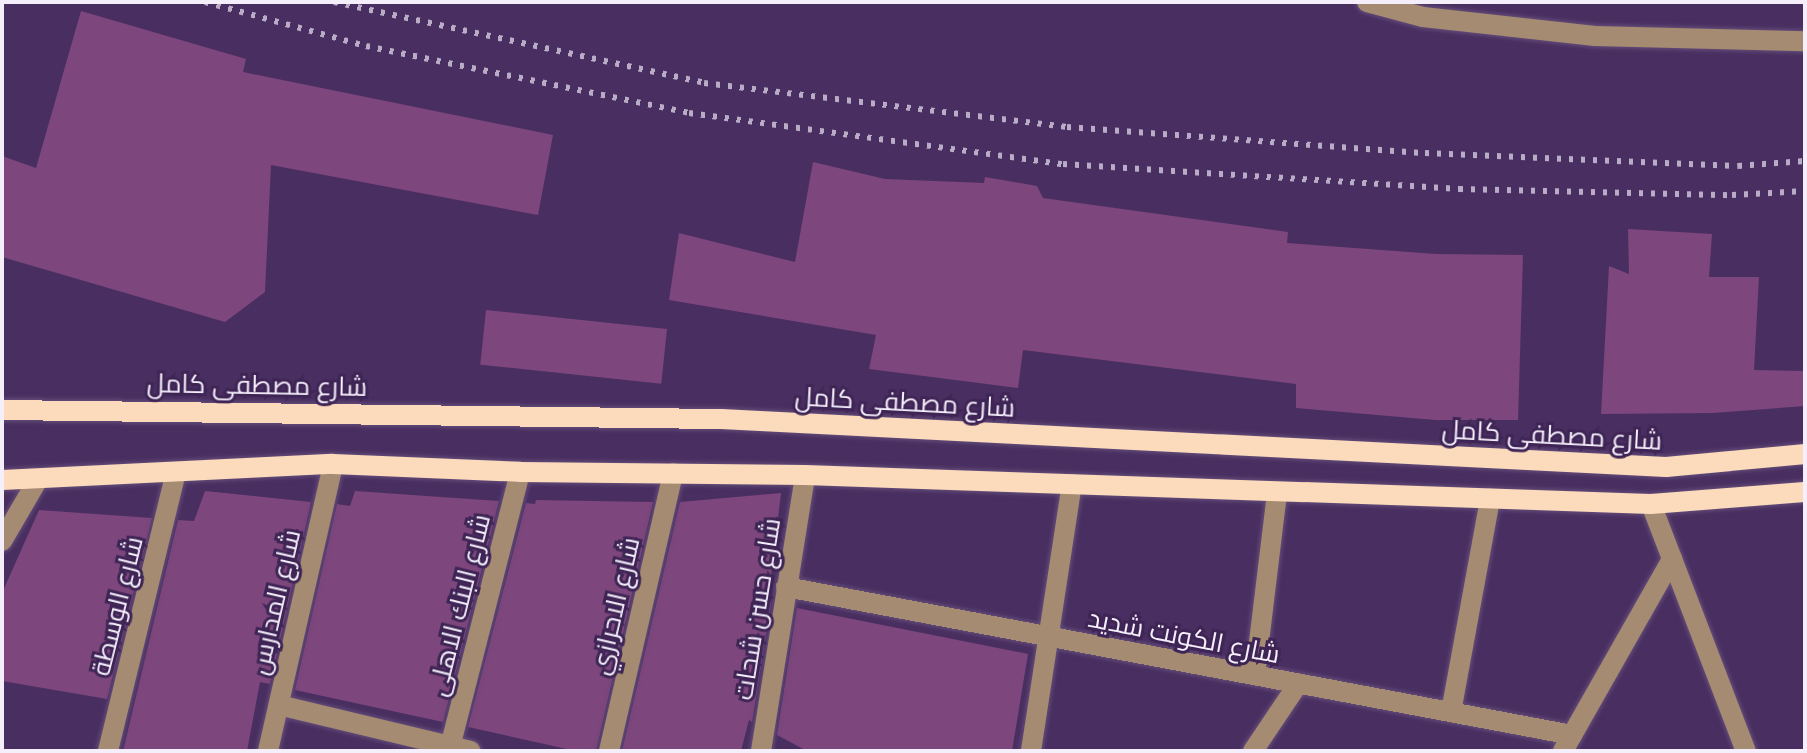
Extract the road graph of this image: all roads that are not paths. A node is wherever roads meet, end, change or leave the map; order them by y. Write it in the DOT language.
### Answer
graph roads {
  1 [pos="1367,2"];
  2 [pos="1805,41"];
  3 [pos="2,410"];
  4 [pos="1805,454"];
  5 [pos="333,464"];
  6 [pos="520,472"];
  7 [pos="176,473"];
  8 [pos="673,473"];
  9 [pos="805,475"];
  10 [pos="2,480"];
  11 [pos="37,481"];
  12 [pos="1072,484"];
  13 [pos="1277,492"];
  14 [pos="1805,492"];
  15 [pos="1490,499"];
  16 [pos="1651,504"];
  17 [pos="2,541"];
  18 [pos="1672,559"];
  19 [pos="786,587"];
  20 [pos="1049,636"];
  21 [pos="1255,675"];
  22 [pos="1298,684"];
  23 [pos="279,705"];
  24 [pos="1451,712"];
  25 [pos="1567,743"];
  26 [pos="449,749"];
  27 [pos="108,751"];
  28 [pos="268,751"];
  29 [pos="471,751"];
  30 [pos="609,751"];
  31 [pos="761,751"];
  32 [pos="1031,751"];
  33 [pos="1253,751"];
  34 [pos="1746,751"];
  1 -- 2 [label="street"];
  3 -- 4 [label="main road, شارع مصطفى كامل"];
  5 -- 6 [label="main road"];
  5 -- 7 [label="main road"];
  5 -- 23 [label="street, شارع المدارس"];
  6 -- 8 [label="main road"];
  6 -- 26 [label="street, شارع البنك الاهلى"];
  7 -- 11 [label="main road"];
  7 -- 27 [label="street, شارع الوسطة"];
  8 -- 9 [label="main road"];
  8 -- 30 [label="street, شارع الاحرازي"];
  9 -- 12 [label="main road"];
  9 -- 19 [label="street, شارع حسن شحات"];
  10 -- 11 [label="main road"];
  11 -- 17 [label="street"];
  12 -- 13 [label="main road"];
  12 -- 20 [label="street"];
  13 -- 15 [label="main road"];
  13 -- 21 [label="street"];
  14 -- 16 [label="main road"];
  15 -- 16 [label="main road"];
  15 -- 24 [label="street"];
  16 -- 18 [label="street"];
  18 -- 25 [label="street"];
  18 -- 34 [label="street"];
  19 -- 20 [label="street, شارع الكونت شديد"];
  19 -- 31 [label="street, شارع حسن شحات"];
  20 -- 21 [label="street, شارع الكونت شديد"];
  20 -- 32 [label="street"];
  21 -- 22 [label="street, شارع الكونت شديد"];
  22 -- 24 [label="street, شارع الكونت شديد"];
  22 -- 33 [label="street"];
  23 -- 26 [label="street"];
  23 -- 28 [label="street, شارع المدارس"];
  24 -- 25 [label="street, شارع الكونت شديد"];
  26 -- 29 [label="street"];
}
